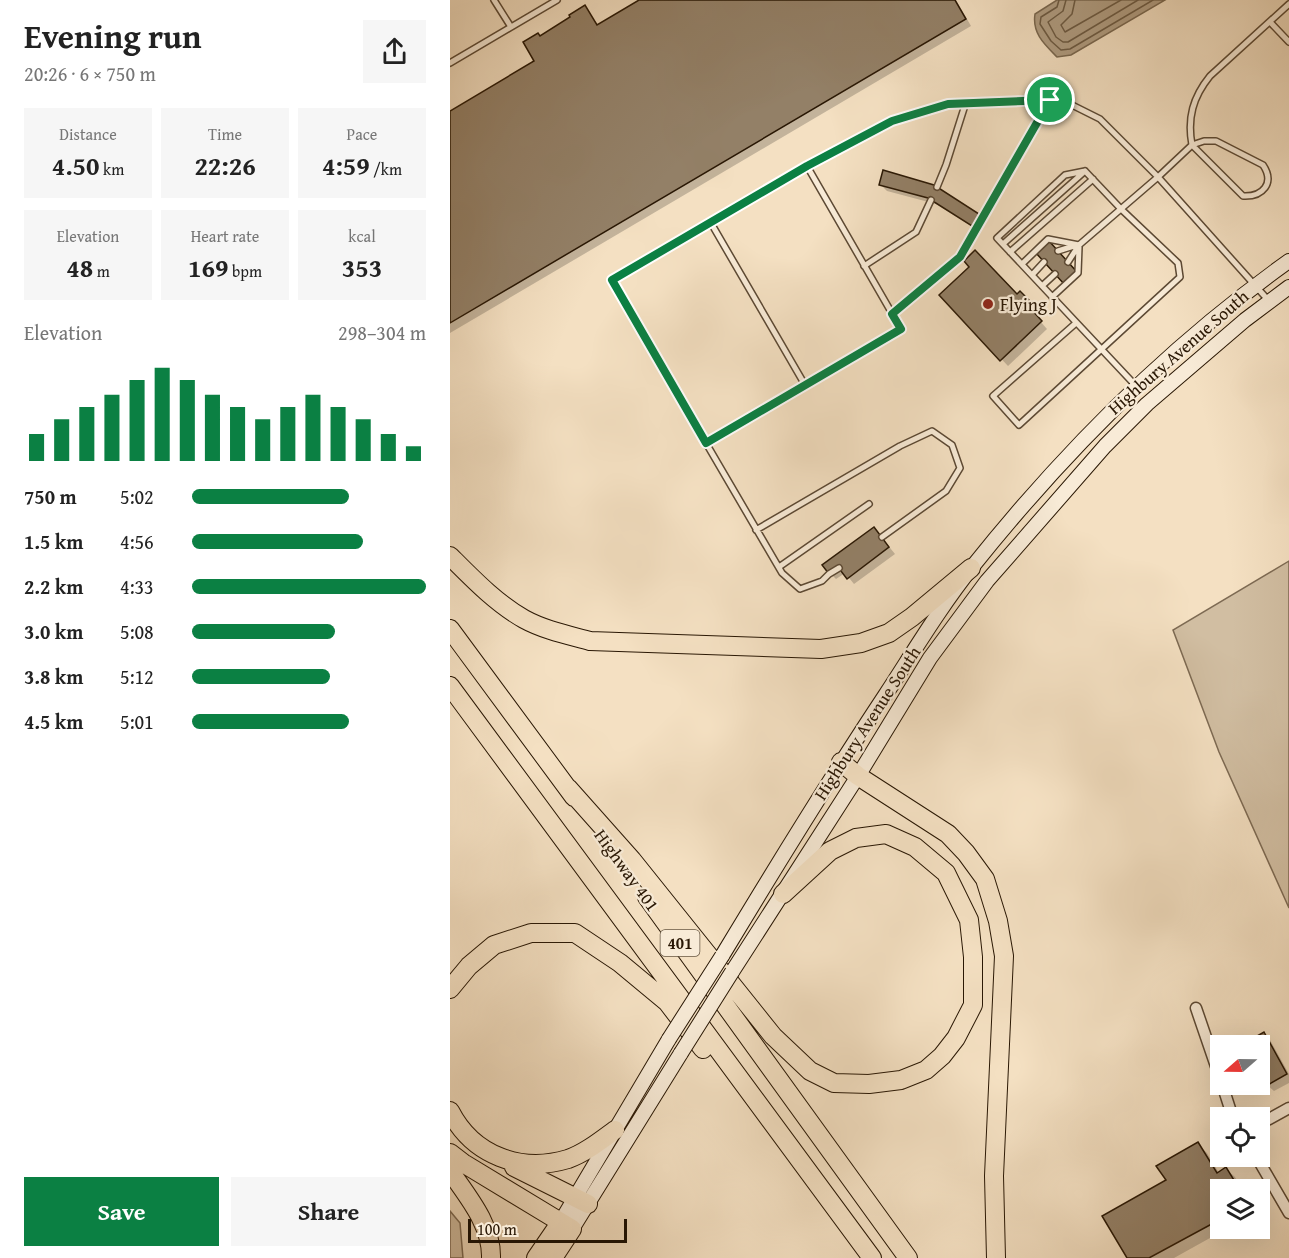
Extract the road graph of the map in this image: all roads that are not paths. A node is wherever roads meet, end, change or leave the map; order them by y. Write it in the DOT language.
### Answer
graph roads {
  1 [pos="494,0"];
  2 [pos="558,0"];
  3 [pos="1289,4"];
  4 [pos="1270,22"];
  5 [pos="511,27"];
  6 [pos="1289,42"];
  7 [pos="450,63"];
  8 [pos="1050,100"];
  9 [pos="966,102"];
  10 [pos="1192,145"];
  11 [pos="807,166"];
  12 [pos="1085,171"];
  13 [pos="1158,177"];
  14 [pos="1093,179"];
  15 [pos="936,187"];
  16 [pos="931,200"];
  17 [pos="1121,209"];
  18 [pos="711,222"];
  19 [pos="1003,244"];
  20 [pos="1079,245"];
  21 [pos="1058,251"];
  22 [pos="1010,252"];
  23 [pos="1289,261"];
  24 [pos="1044,262"];
  25 [pos="1068,262"];
  26 [pos="1022,264"];
  27 [pos="864,266"];
  28 [pos="1055,274"];
  29 [pos="1032,275"];
  30 [pos="1256,285"];
  31 [pos="1042,286"];
  32 [pos="1289,287"];
  33 [pos="1052,297"];
  34 [pos="1269,302"];
  35 [pos="892,314"];
  36 [pos="1077,323"];
  37 [pos="1101,349"];
  38 [pos="806,385"];
  39 [pos="1136,386"];
  40 [pos="706,443"];
  41 [pos="869,504"];
  42 [pos="756,530"];
  43 [pos="882,537"];
  44 [pos="450,556"];
  45 [pos="779,567"];
  46 [pos="839,568"];
  47 [pos="971,568"];
  48 [pos="450,629"];
  49 [pos="450,686"];
  50 [pos="841,762"];
  51 [pos="858,776"];
  52 [pos="568,788"];
  53 [pos="783,894"];
  54 [pos="450,989"];
  55 [pos="1196,1008"];
  56 [pos="1210,1048"];
  57 [pos="1289,1108"];
  58 [pos="450,1112"];
  59 [pos="1270,1118"];
  60 [pos="615,1130"];
  61 [pos="485,1152"];
  62 [pos="450,1153"];
  63 [pos="1262,1167"];
  64 [pos="450,1171"];
  65 [pos="581,1200"];
  66 [pos="1289,1213"];
  67 [pos="566,1226"];
  68 [pos="860,1240"];
  69 [pos="491,1258"];
  70 [pos="536,1258"];
  71 [pos="553,1258"];
  72 [pos="872,1258"];
  73 [pos="908,1258"];
  74 [pos="996,1258"];
  1 -- 5 [label="lane"];
  2 -- 5 [label="lane"];
  3 -- 4 [label="lane"];
  4 -- 6 [label="lane"];
  4 -- 10 [label="lane"];
  5 -- 7 [label="lane"];
  8 -- 9 [label="lane"];
  8 -- 13 [label="lane"];
  8 -- 35 [label="lane"];
  9 -- 11 [label="lane"];
  9 -- 15 [label="lane"];
  10 -- 10 [label="lane"];
  10 -- 13 [label="lane"];
  11 -- 18 [label="lane"];
  11 -- 27 [label="lane"];
  12 -- 14 [label="lane"];
  12 -- 19 [label="lane"];
  12 -- 19 [label="lane"];
  13 -- 17 [label="lane"];
  13 -- 30 [label="lane"];
  14 -- 17 [label="lane"];
  14 -- 22 [label="lane"];
  16 -- 27 [label="lane"];
  17 -- 20 [label="lane"];
  17 -- 37 [label="lane"];
  18 -- 38 [label="lane"];
  18 -- 40 [label="lane"];
  19 -- 22 [label="lane"];
  20 -- 21 [label="lane"];
  20 -- 25 [label="lane"];
  20 -- 26 [label="lane"];
  20 -- 33 [label="lane"];
  22 -- 26 [label="lane"];
  23 -- 30 [label="main road, Highbury Avenue South"];
  24 -- 29 [label="lane"];
  26 -- 29 [label="lane"];
  27 -- 35 [label="lane"];
  28 -- 31 [label="lane"];
  29 -- 31 [label="lane"];
  30 -- 34 [label="lane"];
  30 -- 39 [label="main road, Highbury Avenue South"];
  31 -- 33 [label="lane"];
  32 -- 34 [label="main road, Highbury Avenue South"];
  33 -- 36 [label="lane"];
  34 -- 51 [label="main road, Highbury Avenue South"];
  35 -- 38 [label="lane"];
  36 -- 37 [label="lane"];
  36 -- 37 [label="lane"];
  37 -- 39 [label="lane"];
  38 -- 40 [label="lane"];
  39 -- 47 [label="main road, Highbury Avenue South"];
  40 -- 42 [label="lane"];
  41 -- 45 [label="lane"];
  42 -- 43 [label="lane"];
  42 -- 45 [label="lane"];
  44 -- 47 [label="highway"];
  45 -- 46 [label="lane"];
  47 -- 50 [label="main road, Highbury Avenue South"];
  48 -- 52 [label="highway, Highway 401 / 401"];
  49 -- 68 [label="highway, Highway 401 / 401"];
  50 -- 51 [label="highway"];
  50 -- 60 [label="main road, Highbury Avenue South, bridge"];
  51 -- 53 [label="main road, Highbury Avenue South"];
  51 -- 74 [label="highway"];
  52 -- 53 [label="highway"];
  52 -- 73 [label="highway, Highway 401 / 401"];
  53 -- 65 [label="main road, Highbury Avenue South, bridge"];
  54 -- 68 [label="highway"];
  55 -- 56 [label="street"];
  57 -- 59 [label="street"];
  58 -- 61 [label="highway"];
  60 -- 61 [label="highway"];
  60 -- 65 [label="main road, Highbury Avenue South"];
  61 -- 65 [label="highway"];
  62 -- 67 [label="highway"];
  63 -- 66 [label="street"];
  64 -- 69 [label="highway"];
  65 -- 67 [label="main road, Highbury Avenue South"];
  67 -- 70 [label="highway, Highbury Avenue South"];
  67 -- 71 [label="highway, Highbury Avenue South"];
  68 -- 72 [label="highway, Highway 401 / 401"];
}
